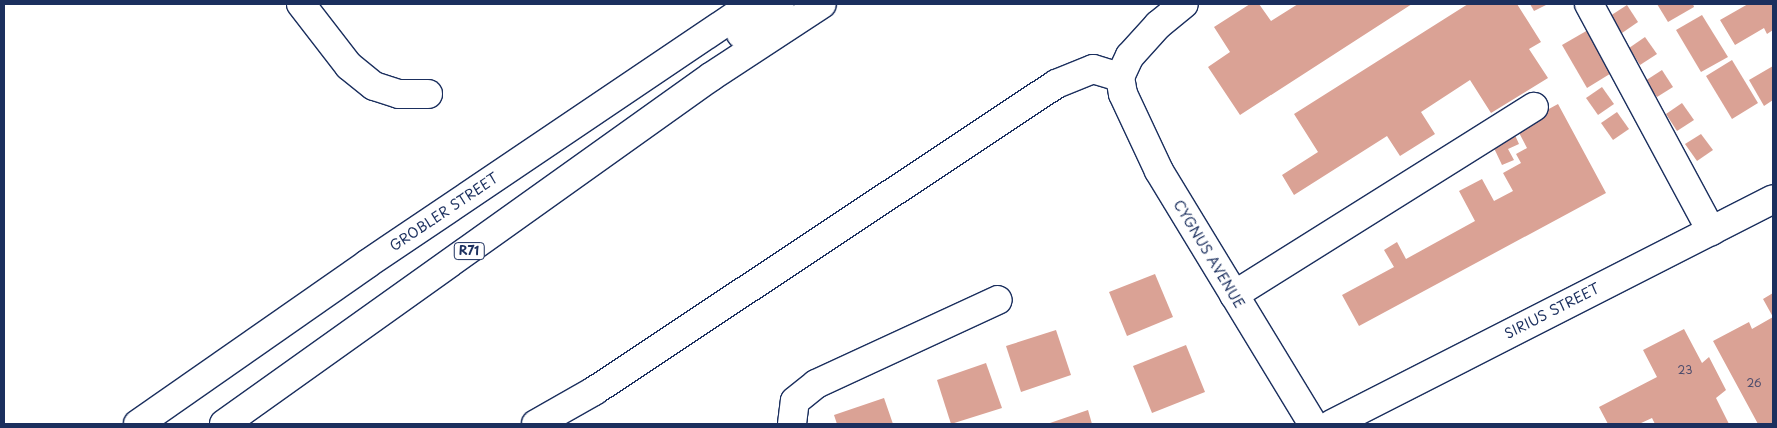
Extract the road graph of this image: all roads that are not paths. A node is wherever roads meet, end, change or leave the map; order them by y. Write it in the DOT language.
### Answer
graph roads {
  1 [pos="301,4"];
  2 [pos="753,4"];
  3 [pos="780,4"];
  4 [pos="822,4"];
  5 [pos="1184,4"];
  6 [pos="1589,4"];
  7 [pos="712,76"];
  8 [pos="1120,77"];
  9 [pos="428,94"];
  10 [pos="1534,107"];
  11 [pos="1773,199"];
  12 [pos="1711,231"];
  13 [pos="1234,294"];
  14 [pos="998,300"];
  15 [pos="138,424"];
  16 [pos="224,424"];
  17 [pos="536,424"];
  18 [pos="792,424"];
  19 [pos="1313,424"];
  20 [pos="1332,424"];
  1 -- 9 [label="main road"];
  2 -- 15 [label="main road, GROBLER STREET"];
  3 -- 7 [label="main road"];
  4 -- 7 [label="main road, R71"];
  5 -- 8 [label="main road"];
  6 -- 12 [label="main road"];
  7 -- 16 [label="main road, R71"];
  8 -- 13 [label="main road, CYGNUS AVENUE"];
  8 -- 17 [label="main road"];
  10 -- 13 [label="main road"];
  11 -- 12 [label="main road, SIRIUS STREET"];
  12 -- 20 [label="main road, SIRIUS STREET"];
  13 -- 19 [label="main road, CYGNUS AVENUE"];
  14 -- 18 [label="main road"];
}
